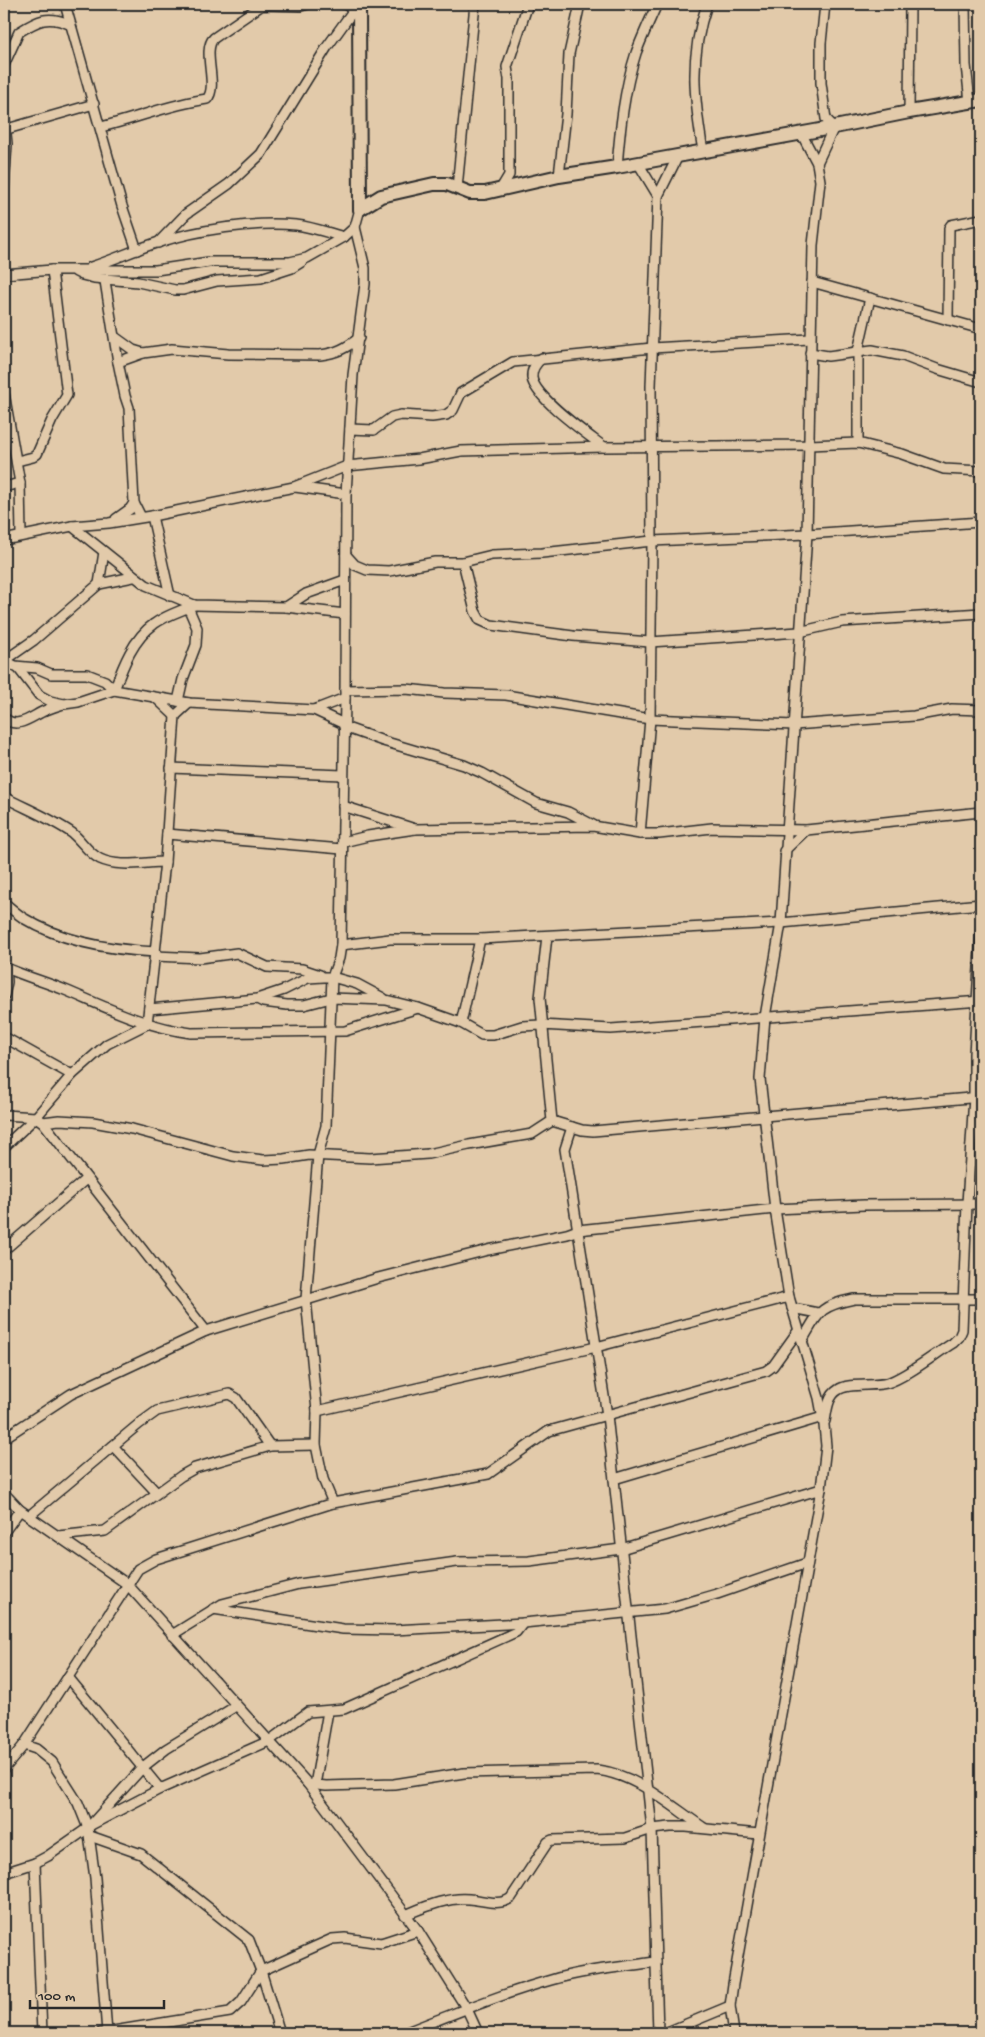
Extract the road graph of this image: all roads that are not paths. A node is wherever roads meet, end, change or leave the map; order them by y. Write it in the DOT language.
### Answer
graph roads {
  1 [pos="65,4"];
  2 [pos="308,4"];
  3 [pos="344,4"];
  4 [pos="475,4"];
  5 [pos="528,4"];
  6 [pos="580,4"];
  7 [pos="658,4"];
  8 [pos="707,4"];
  9 [pos="825,4"];
  10 [pos="910,4"];
  11 [pos="966,4"];
  12 [pos="357,5"];
  13 [pos="69,24"];
  14 [pos="4,65"];
  15 [pos="976,101"];
  16 [pos="94,104"];
  17 [pos="909,112"];
  18 [pos="4,114"];
  19 [pos="101,127"];
  20 [pos="834,127"];
  21 [pos="7,129"];
  22 [pos="801,133"];
  23 [pos="703,151"];
  24 [pos="678,156"];
  25 [pos="817,162"];
  26 [pos="638,163"];
  27 [pos="617,167"];
  28 [pos="559,176"];
  29 [pos="457,188"];
  30 [pos="4,189"];
  31 [pos="500,190"];
  32 [pos="658,196"];
  33 [pos="360,209"];
  34 [pos="981,219"];
  35 [pos="355,227"];
  36 [pos="344,237"];
  37 [pos="158,243"];
  38 [pos="137,250"];
  39 [pos="307,258"];
  40 [pos="52,270"];
  41 [pos="79,270"];
  42 [pos="4,274"];
  43 [pos="105,280"];
  44 [pos="812,282"];
  45 [pos="870,298"];
  46 [pos="948,320"];
  47 [pos="981,329"];
  48 [pos="115,337"];
  49 [pos="358,338"];
  50 [pos="810,339"];
  51 [pos="652,348"];
  52 [pos="858,351"];
  53 [pos="143,353"];
  54 [pos="810,353"];
  55 [pos="542,358"];
  56 [pos="118,362"];
  57 [pos="981,382"];
  58 [pos="4,393"];
  59 [pos="350,429"];
  60 [pos="858,443"];
  61 [pos="809,445"];
  62 [pos="604,447"];
  63 [pos="651,448"];
  64 [pos="17,461"];
  65 [pos="348,466"];
  66 [pos="981,471"];
  67 [pos="20,483"];
  68 [pos="4,487"];
  69 [pos="294,487"];
  70 [pos="346,494"];
  71 [pos="134,503"];
  72 [pos="152,516"];
  73 [pos="141,517"];
  74 [pos="981,522"];
  75 [pos="109,523"];
  76 [pos="72,526"];
  77 [pos="807,534"];
  78 [pos="21,535"];
  79 [pos="4,540"];
  80 [pos="652,541"];
  81 [pos="104,552"];
  82 [pos="346,555"];
  83 [pos="463,562"];
  84 [pos="133,577"];
  85 [pos="345,580"];
  86 [pos="99,584"];
  87 [pos="170,596"];
  88 [pos="191,606"];
  89 [pos="286,607"];
  90 [pos="981,613"];
  91 [pos="345,614"];
  92 [pos="799,632"];
  93 [pos="650,642"];
  94 [pos="4,660"];
  95 [pos="15,666"];
  96 [pos="114,690"];
  97 [pos="345,694"];
  98 [pos="156,698"];
  99 [pos="178,701"];
  100 [pos="188,702"];
  101 [pos="64,704"];
  102 [pos="314,710"];
  103 [pos="981,710"];
  104 [pos="175,716"];
  105 [pos="4,718"];
  106 [pos="650,718"];
  107 [pos="794,725"];
  108 [pos="344,726"];
  109 [pos="171,768"];
  110 [pos="343,774"];
  111 [pos="4,797"];
  112 [pos="343,806"];
  113 [pos="981,812"];
  114 [pos="593,826"];
  115 [pos="415,829"];
  116 [pos="786,830"];
  117 [pos="806,830"];
  118 [pos="635,833"];
  119 [pos="167,834"];
  120 [pos="343,846"];
  121 [pos="784,851"];
  122 [pos="165,862"];
  123 [pos="4,903"];
  124 [pos="981,904"];
  125 [pos="780,923"];
  126 [pos="981,932"];
  127 [pos="547,936"];
  128 [pos="157,937"];
  129 [pos="480,939"];
  130 [pos="341,945"];
  131 [pos="137,951"];
  132 [pos="156,954"];
  133 [pos="5,968"];
  134 [pos="328,977"];
  135 [pos="4,996"];
  136 [pos="331,998"];
  137 [pos="257,999"];
  138 [pos="386,1000"];
  139 [pos="979,1001"];
  140 [pos="418,1008"];
  141 [pos="149,1009"];
  142 [pos="765,1017"];
  143 [pos="461,1023"];
  144 [pos="147,1024"];
  145 [pos="542,1024"];
  146 [pos="330,1033"];
  147 [pos="4,1036"];
  148 [pos="978,1056"];
  149 [pos="72,1075"];
  150 [pos="978,1097"];
  151 [pos="4,1109"];
  152 [pos="8,1115"];
  153 [pos="763,1116"];
  154 [pos="39,1120"];
  155 [pos="552,1120"];
  156 [pos="572,1127"];
  157 [pos="4,1147"];
  158 [pos="318,1155"];
  159 [pos="86,1179"];
  160 [pos="967,1203"];
  161 [pos="981,1204"];
  162 [pos="775,1209"];
  163 [pos="578,1230"];
  164 [pos="4,1250"];
  165 [pos="789,1297"];
  166 [pos="963,1298"];
  167 [pos="306,1299"];
  168 [pos="981,1299"];
  169 [pos="792,1308"];
  170 [pos="818,1313"];
  171 [pos="206,1331"];
  172 [pos="798,1331"];
  173 [pos="802,1341"];
  174 [pos="596,1347"];
  175 [pos="317,1411"];
  176 [pos="607,1416"];
  177 [pos="823,1421"];
  178 [pos="4,1438"];
  179 [pos="316,1445"];
  180 [pos="113,1446"];
  181 [pos="270,1446"];
  182 [pos="614,1479"];
  183 [pos="821,1489"];
  184 [pos="4,1493"];
  185 [pos="157,1493"];
  186 [pos="333,1503"];
  187 [pos="20,1510"];
  188 [pos="29,1516"];
  189 [pos="4,1532"];
  190 [pos="58,1536"];
  191 [pos="621,1549"];
  192 [pos="807,1563"];
  193 [pos="127,1584"];
  194 [pos="213,1609"];
  195 [pos="628,1613"];
  196 [pos="523,1623"];
  197 [pos="172,1635"];
  198 [pos="68,1677"];
  199 [pos="236,1706"];
  200 [pos="328,1711"];
  201 [pos="269,1740"];
  202 [pos="24,1746"];
  203 [pos="143,1767"];
  204 [pos="4,1769"];
  205 [pos="312,1785"];
  206 [pos="160,1790"];
  207 [pos="647,1790"];
  208 [pos="704,1828"];
  209 [pos="652,1829"];
  210 [pos="90,1830"];
  211 [pos="759,1834"];
  212 [pos="35,1863"];
  213 [pos="4,1873"];
  214 [pos="405,1915"];
  215 [pos="418,1931"];
  216 [pos="656,1962"];
  217 [pos="261,1971"];
  218 [pos="730,2006"];
  219 [pos="467,2009"];
  220 [pos="42,2033"];
  221 [pos="105,2033"];
  222 [pos="280,2033"];
  223 [pos="404,2033"];
  224 [pos="478,2033"];
  225 [pos="658,2033"];
  226 [pos="665,2033"];
  227 [pos="734,2033"];
  1 -- 13 [label="street"];
  2 -- 19 [label="street"];
  3 -- 12 [label="street"];
  4 -- 29 [label="street"];
  5 -- 31 [label="street"];
  6 -- 28 [label="street"];
  7 -- 27 [label="street"];
  8 -- 23 [label="street"];
  9 -- 20 [label="street"];
  10 -- 17 [label="street"];
  11 -- 15 [label="street"];
  12 -- 33 [label="street"];
  12 -- 37 [label="street"];
  13 -- 14 [label="street"];
  13 -- 16 [label="street"];
  15 -- 17 [label="street"];
  16 -- 19 [label="street"];
  16 -- 21 [label="street"];
  17 -- 20 [label="street"];
  18 -- 21 [label="street"];
  19 -- 38 [label="street"];
  20 -- 22 [label="street"];
  20 -- 25 [label="street"];
  21 -- 30 [label="street"];
  22 -- 23 [label="street"];
  22 -- 25 [label="street"];
  23 -- 24 [label="street"];
  24 -- 26 [label="street"];
  24 -- 32 [label="street"];
  25 -- 44 [label="street"];
  26 -- 27 [label="street"];
  26 -- 32 [label="street"];
  27 -- 28 [label="street"];
  28 -- 31 [label="street"];
  29 -- 31 [label="street"];
  29 -- 33 [label="street"];
  32 -- 51 [label="street"];
  33 -- 35 [label="street"];
  34 -- 46 [label="street"];
  35 -- 36 [label="street"];
  35 -- 49 [label="street"];
  36 -- 37 [label="street"];
  36 -- 39 [label="street"];
  37 -- 38 [label="street"];
  38 -- 41 [label="street"];
  39 -- 41 [label="street"];
  39 -- 43 [label="street"];
  40 -- 41 [label="street"];
  40 -- 42 [label="street"];
  40 -- 64 [label="street"];
  41 -- 43 [label="street"];
  43 -- 48 [label="street"];
  44 -- 45 [label="street"];
  44 -- 50 [label="street"];
  45 -- 46 [label="street"];
  45 -- 52 [label="street"];
  46 -- 47 [label="street"];
  48 -- 53 [label="street"];
  48 -- 56 [label="street"];
  49 -- 53 [label="street"];
  49 -- 59 [label="street"];
  50 -- 51 [label="street"];
  50 -- 54 [label="street"];
  51 -- 55 [label="street"];
  51 -- 63 [label="street"];
  52 -- 54 [label="street"];
  52 -- 57 [label="street"];
  52 -- 60 [label="street"];
  53 -- 56 [label="street"];
  54 -- 61 [label="street"];
  55 -- 59 [label="street"];
  55 -- 62 [label="street"];
  56 -- 71 [label="street"];
  58 -- 64 [label="street"];
  59 -- 65 [label="street"];
  60 -- 61 [label="street"];
  60 -- 66 [label="street"];
  61 -- 63 [label="street"];
  61 -- 77 [label="street"];
  62 -- 63 [label="street"];
  62 -- 65 [label="street"];
  63 -- 80 [label="street"];
  64 -- 67 [label="street"];
  65 -- 69 [label="street"];
  65 -- 70 [label="street"];
  67 -- 68 [label="street"];
  67 -- 78 [label="street"];
  69 -- 70 [label="street"];
  69 -- 72 [label="street"];
  70 -- 82 [label="street"];
  71 -- 73 [label="street"];
  71 -- 75 [label="street"];
  72 -- 73 [label="street"];
  72 -- 87 [label="street"];
  73 -- 75 [label="street"];
  74 -- 77 [label="street"];
  75 -- 76 [label="street"];
  76 -- 78 [label="street"];
  76 -- 81 [label="street"];
  77 -- 80 [label="street"];
  77 -- 92 [label="street"];
  78 -- 79 [label="street"];
  80 -- 83 [label="street"];
  80 -- 93 [label="street"];
  81 -- 84 [label="street"];
  81 -- 86 [label="street"];
  82 -- 83 [label="street"];
  82 -- 85 [label="street"];
  83 -- 93 [label="street"];
  84 -- 86 [label="street"];
  84 -- 87 [label="street"];
  85 -- 89 [label="street"];
  85 -- 91 [label="street"];
  86 -- 94 [label="street"];
  87 -- 88 [label="street"];
  88 -- 89 [label="street"];
  88 -- 96 [label="street"];
  88 -- 99 [label="street"];
  89 -- 91 [label="street"];
  90 -- 92 [label="street"];
  91 -- 97 [label="street"];
  92 -- 93 [label="street"];
  92 -- 107 [label="street"];
  93 -- 106 [label="street"];
  94 -- 95 [label="street"];
  95 -- 96 [label="street"];
  95 -- 101 [label="street"];
  96 -- 98 [label="street"];
  96 -- 101 [label="street"];
  97 -- 102 [label="street"];
  97 -- 106 [label="street"];
  97 -- 108 [label="street"];
  98 -- 99 [label="street"];
  98 -- 104 [label="street"];
  99 -- 100 [label="street"];
  100 -- 102 [label="street"];
  100 -- 104 [label="street"];
  101 -- 105 [label="street"];
  102 -- 108 [label="street"];
  103 -- 107 [label="street"];
  104 -- 109 [label="street"];
  106 -- 107 [label="street"];
  106 -- 118 [label="street"];
  107 -- 116 [label="street"];
  108 -- 110 [label="street"];
  108 -- 114 [label="street"];
  109 -- 110 [label="street"];
  109 -- 119 [label="street"];
  110 -- 112 [label="street"];
  111 -- 122 [label="street"];
  112 -- 115 [label="street"];
  112 -- 120 [label="street"];
  113 -- 117 [label="street"];
  114 -- 115 [label="street"];
  114 -- 118 [label="street"];
  115 -- 120 [label="street"];
  116 -- 117 [label="street"];
  116 -- 118 [label="street"];
  116 -- 121 [label="street"];
  117 -- 121 [label="street"];
  119 -- 120 [label="street"];
  119 -- 122 [label="street"];
  120 -- 130 [label="street"];
  121 -- 125 [label="street"];
  122 -- 128 [label="street"];
  123 -- 131 [label="street"];
  124 -- 125 [label="street"];
  125 -- 127 [label="street"];
  125 -- 142 [label="street"];
  126 -- 139 [label="street"];
  127 -- 129 [label="street"];
  127 -- 145 [label="street"];
  128 -- 131 [label="street"];
  128 -- 132 [label="street"];
  129 -- 130 [label="street"];
  129 -- 143 [label="street"];
  130 -- 134 [label="street"];
  131 -- 132 [label="street"];
  132 -- 134 [label="street"];
  132 -- 141 [label="street"];
  133 -- 135 [label="street"];
  133 -- 144 [label="street"];
  134 -- 136 [label="street"];
  134 -- 137 [label="street"];
  134 -- 138 [label="street"];
  136 -- 137 [label="street"];
  136 -- 138 [label="street"];
  136 -- 146 [label="street"];
  137 -- 141 [label="street"];
  138 -- 140 [label="street"];
  139 -- 142 [label="street"];
  139 -- 148 [label="street"];
  140 -- 143 [label="street"];
  140 -- 146 [label="street"];
  141 -- 144 [label="street"];
  142 -- 145 [label="street"];
  142 -- 153 [label="street"];
  143 -- 145 [label="street"];
  144 -- 146 [label="street"];
  144 -- 149 [label="street"];
  145 -- 155 [label="street"];
  146 -- 158 [label="street"];
  147 -- 149 [label="street"];
  148 -- 150 [label="street"];
  149 -- 154 [label="street"];
  150 -- 153 [label="street"];
  150 -- 160 [label="street"];
  151 -- 152 [label="street"];
  152 -- 154 [label="street"];
  153 -- 156 [label="street"];
  153 -- 162 [label="street"];
  154 -- 157 [label="street"];
  154 -- 158 [label="street"];
  154 -- 159 [label="street"];
  155 -- 156 [label="street"];
  155 -- 158 [label="street"];
  156 -- 163 [label="street"];
  158 -- 167 [label="street"];
  159 -- 164 [label="street"];
  159 -- 171 [label="street"];
  160 -- 161 [label="street"];
  160 -- 162 [label="street"];
  160 -- 166 [label="street"];
  162 -- 163 [label="street"];
  162 -- 165 [label="street"];
  163 -- 167 [label="street"];
  163 -- 174 [label="street"];
  165 -- 169 [label="street"];
  165 -- 174 [label="street"];
  166 -- 168 [label="street"];
  166 -- 170 [label="street"];
  166 -- 177 [label="street"];
  167 -- 171 [label="street"];
  167 -- 175 [label="street"];
  169 -- 170 [label="street"];
  169 -- 172 [label="street"];
  170 -- 173 [label="street"];
  171 -- 178 [label="street"];
  172 -- 173 [label="street"];
  172 -- 176 [label="street"];
  173 -- 177 [label="street"];
  174 -- 175 [label="street"];
  174 -- 176 [label="street"];
  175 -- 179 [label="street"];
  176 -- 182 [label="street"];
  176 -- 186 [label="street"];
  177 -- 182 [label="street"];
  177 -- 183 [label="street"];
  179 -- 181 [label="street"];
  179 -- 186 [label="street"];
  180 -- 181 [label="street"];
  180 -- 185 [label="street"];
  180 -- 188 [label="street"];
  181 -- 185 [label="street"];
  182 -- 191 [label="street"];
  183 -- 191 [label="street"];
  183 -- 192 [label="street"];
  184 -- 187 [label="street"];
  185 -- 190 [label="street"];
  186 -- 193 [label="street"];
  187 -- 188 [label="street"];
  187 -- 189 [label="street"];
  188 -- 190 [label="street"];
  190 -- 193 [label="street"];
  191 -- 194 [label="street"];
  191 -- 195 [label="street"];
  192 -- 195 [label="street"];
  192 -- 211 [label="street"];
  193 -- 197 [label="street"];
  193 -- 198 [label="street"];
  194 -- 196 [label="street"];
  194 -- 197 [label="street"];
  195 -- 196 [label="street"];
  195 -- 207 [label="street"];
  196 -- 200 [label="street"];
  197 -- 199 [label="street"];
  198 -- 202 [label="street"];
  198 -- 203 [label="street"];
  199 -- 201 [label="street"];
  199 -- 203 [label="street"];
  200 -- 201 [label="street"];
  200 -- 205 [label="street"];
  201 -- 205 [label="street"];
  201 -- 206 [label="street"];
  202 -- 204 [label="street"];
  202 -- 210 [label="street"];
  203 -- 206 [label="street"];
  203 -- 210 [label="street"];
  205 -- 207 [label="street"];
  205 -- 214 [label="street"];
  206 -- 210 [label="street"];
  207 -- 208 [label="street"];
  207 -- 209 [label="street"];
  208 -- 209 [label="street"];
  208 -- 211 [label="street"];
  209 -- 214 [label="street"];
  209 -- 216 [label="street"];
  210 -- 212 [label="street"];
  210 -- 217 [label="street"];
  210 -- 221 [label="street"];
  211 -- 218 [label="street"];
  212 -- 213 [label="street"];
  212 -- 220 [label="street"];
  214 -- 215 [label="street"];
  215 -- 217 [label="street"];
  215 -- 219 [label="street"];
  216 -- 219 [label="street"];
  216 -- 225 [label="street"];
  217 -- 221 [label="street"];
  217 -- 222 [label="street"];
  218 -- 226 [label="street"];
  218 -- 227 [label="street"];
  219 -- 223 [label="street"];
  219 -- 224 [label="street"];
}
